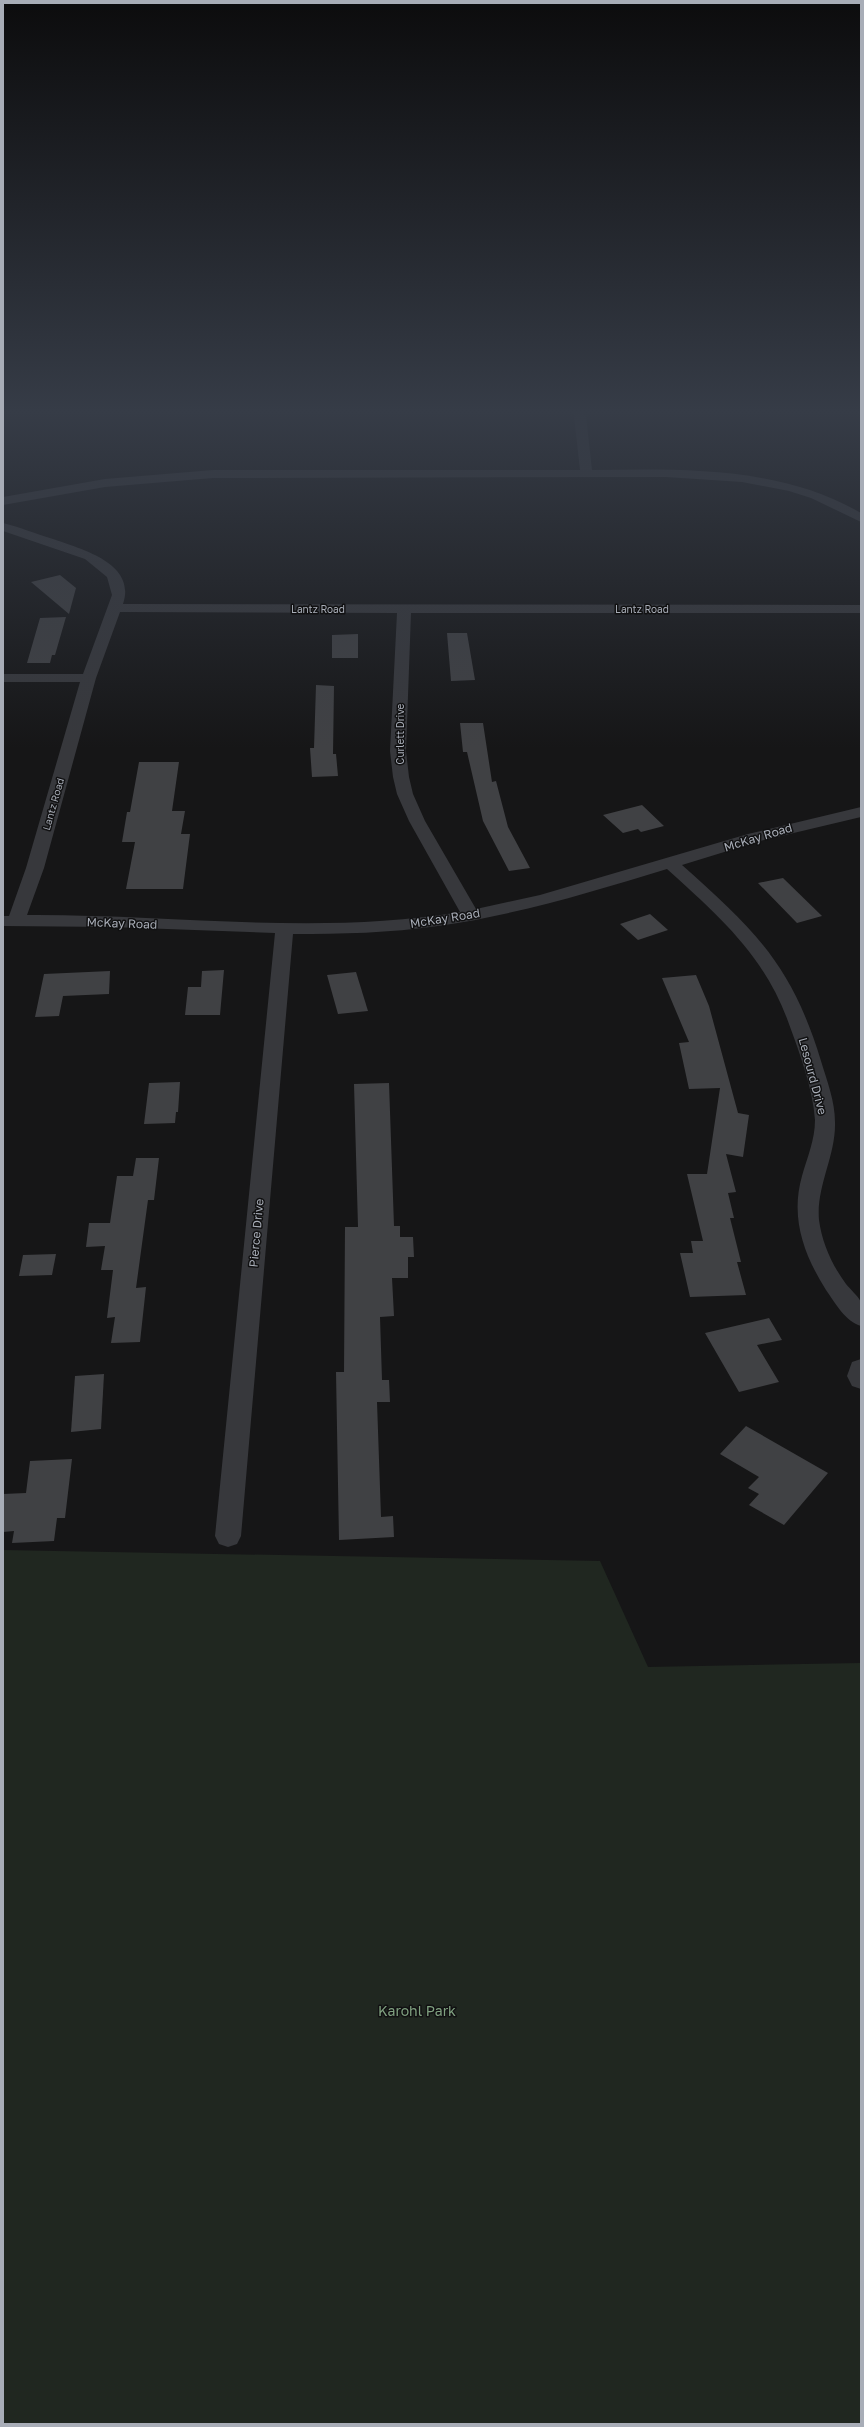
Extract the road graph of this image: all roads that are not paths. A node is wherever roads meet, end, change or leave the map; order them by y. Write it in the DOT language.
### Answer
graph roads {
  1 [pos="3,527"];
  2 [pos="116,608"];
  3 [pos="404,609"];
  4 [pos="861,609"];
  5 [pos="3,678"];
  6 [pos="89,678"];
  7 [pos="861,812"];
  8 [pos="671,864"];
  9 [pos="470,914"];
  10 [pos="9,921"];
  11 [pos="284,930"];
  12 [pos="861,1318"];
  13 [pos="861,1368"];
  14 [pos="861,1380"];
  15 [pos="228,1536"];
  1 -- 2 [label="street"];
  2 -- 3 [label="street, Lantz Road"];
  2 -- 6 [label="street, Lantz Road"];
  3 -- 4 [label="street, Lantz Road"];
  3 -- 9 [label="street, Curlett Drive"];
  5 -- 6 [label="street"];
  6 -- 10 [label="street, Lantz Road"];
  7 -- 8 [label="street, McKay Road"];
  8 -- 9 [label="street, McKay Road"];
  8 -- 12 [label="street, Lesourd Drive"];
  9 -- 11 [label="street, McKay Road"];
  10 -- 11 [label="street, McKay Road"];
  11 -- 15 [label="street, Pierce Drive"];
  13 -- 14 [label="street"];
}
